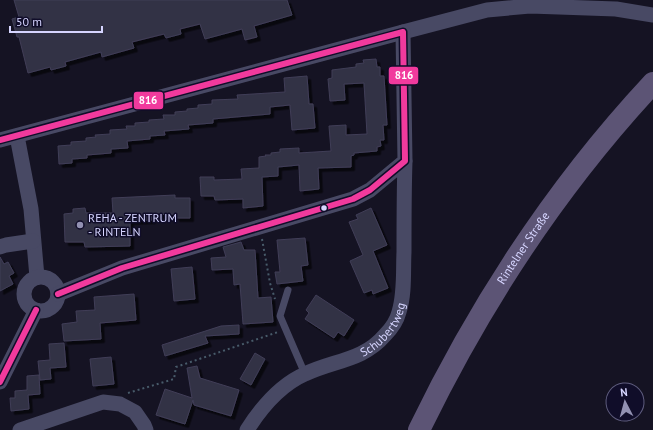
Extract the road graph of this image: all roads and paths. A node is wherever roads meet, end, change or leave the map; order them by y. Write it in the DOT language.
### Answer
graph roads {
  1 [pos="653,15"];
  2 [pos="403,32"];
  3 [pos="653,83"];
  4 [pos="17,136"];
  5 [pos="0,140"];
  6 [pos="405,161"];
  7 [pos="259,228"];
  8 [pos="33,241"];
  9 [pos="0,247"];
  10 [pos="37,277"];
  11 [pos="288,290"];
  12 [pos="58,294"];
  13 [pos="36,310"];
  14 [pos="280,316"];
  15 [pos="285,329"];
  16 [pos="305,374"];
  17 [pos="0,382"];
  18 [pos="103,402"];
  19 [pos="20,430"];
  20 [pos="146,430"];
  21 [pos="247,430"];
  22 [pos="419,430"];
  1 -- 2 [label="street"];
  2 -- 4 [label="street"];
  2 -- 6 [label="street, Schubertweg"];
  3 -- 22 [label="main road, Rintelner Straße"];
  4 -- 5 [label="street"];
  4 -- 8 [label="street"];
  6 -- 7 [label="street"];
  6 -- 16 [label="street, Schubertweg"];
  7 -- 12 [label="street"];
  7 -- 14 [label="path"];
  8 -- 9 [label="street"];
  8 -- 10 [label="street"];
  10 -- 12 [label="street"];
  10 -- 13 [label="street"];
  11 -- 14 [label="lane"];
  12 -- 13 [label="street"];
  13 -- 17 [label="street"];
  14 -- 15 [label="lane"];
  15 -- 16 [label="lane"];
  15 -- 18 [label="path"];
  16 -- 21 [label="street, Schubertweg"];
  18 -- 19 [label="street"];
  18 -- 20 [label="street"];
}
